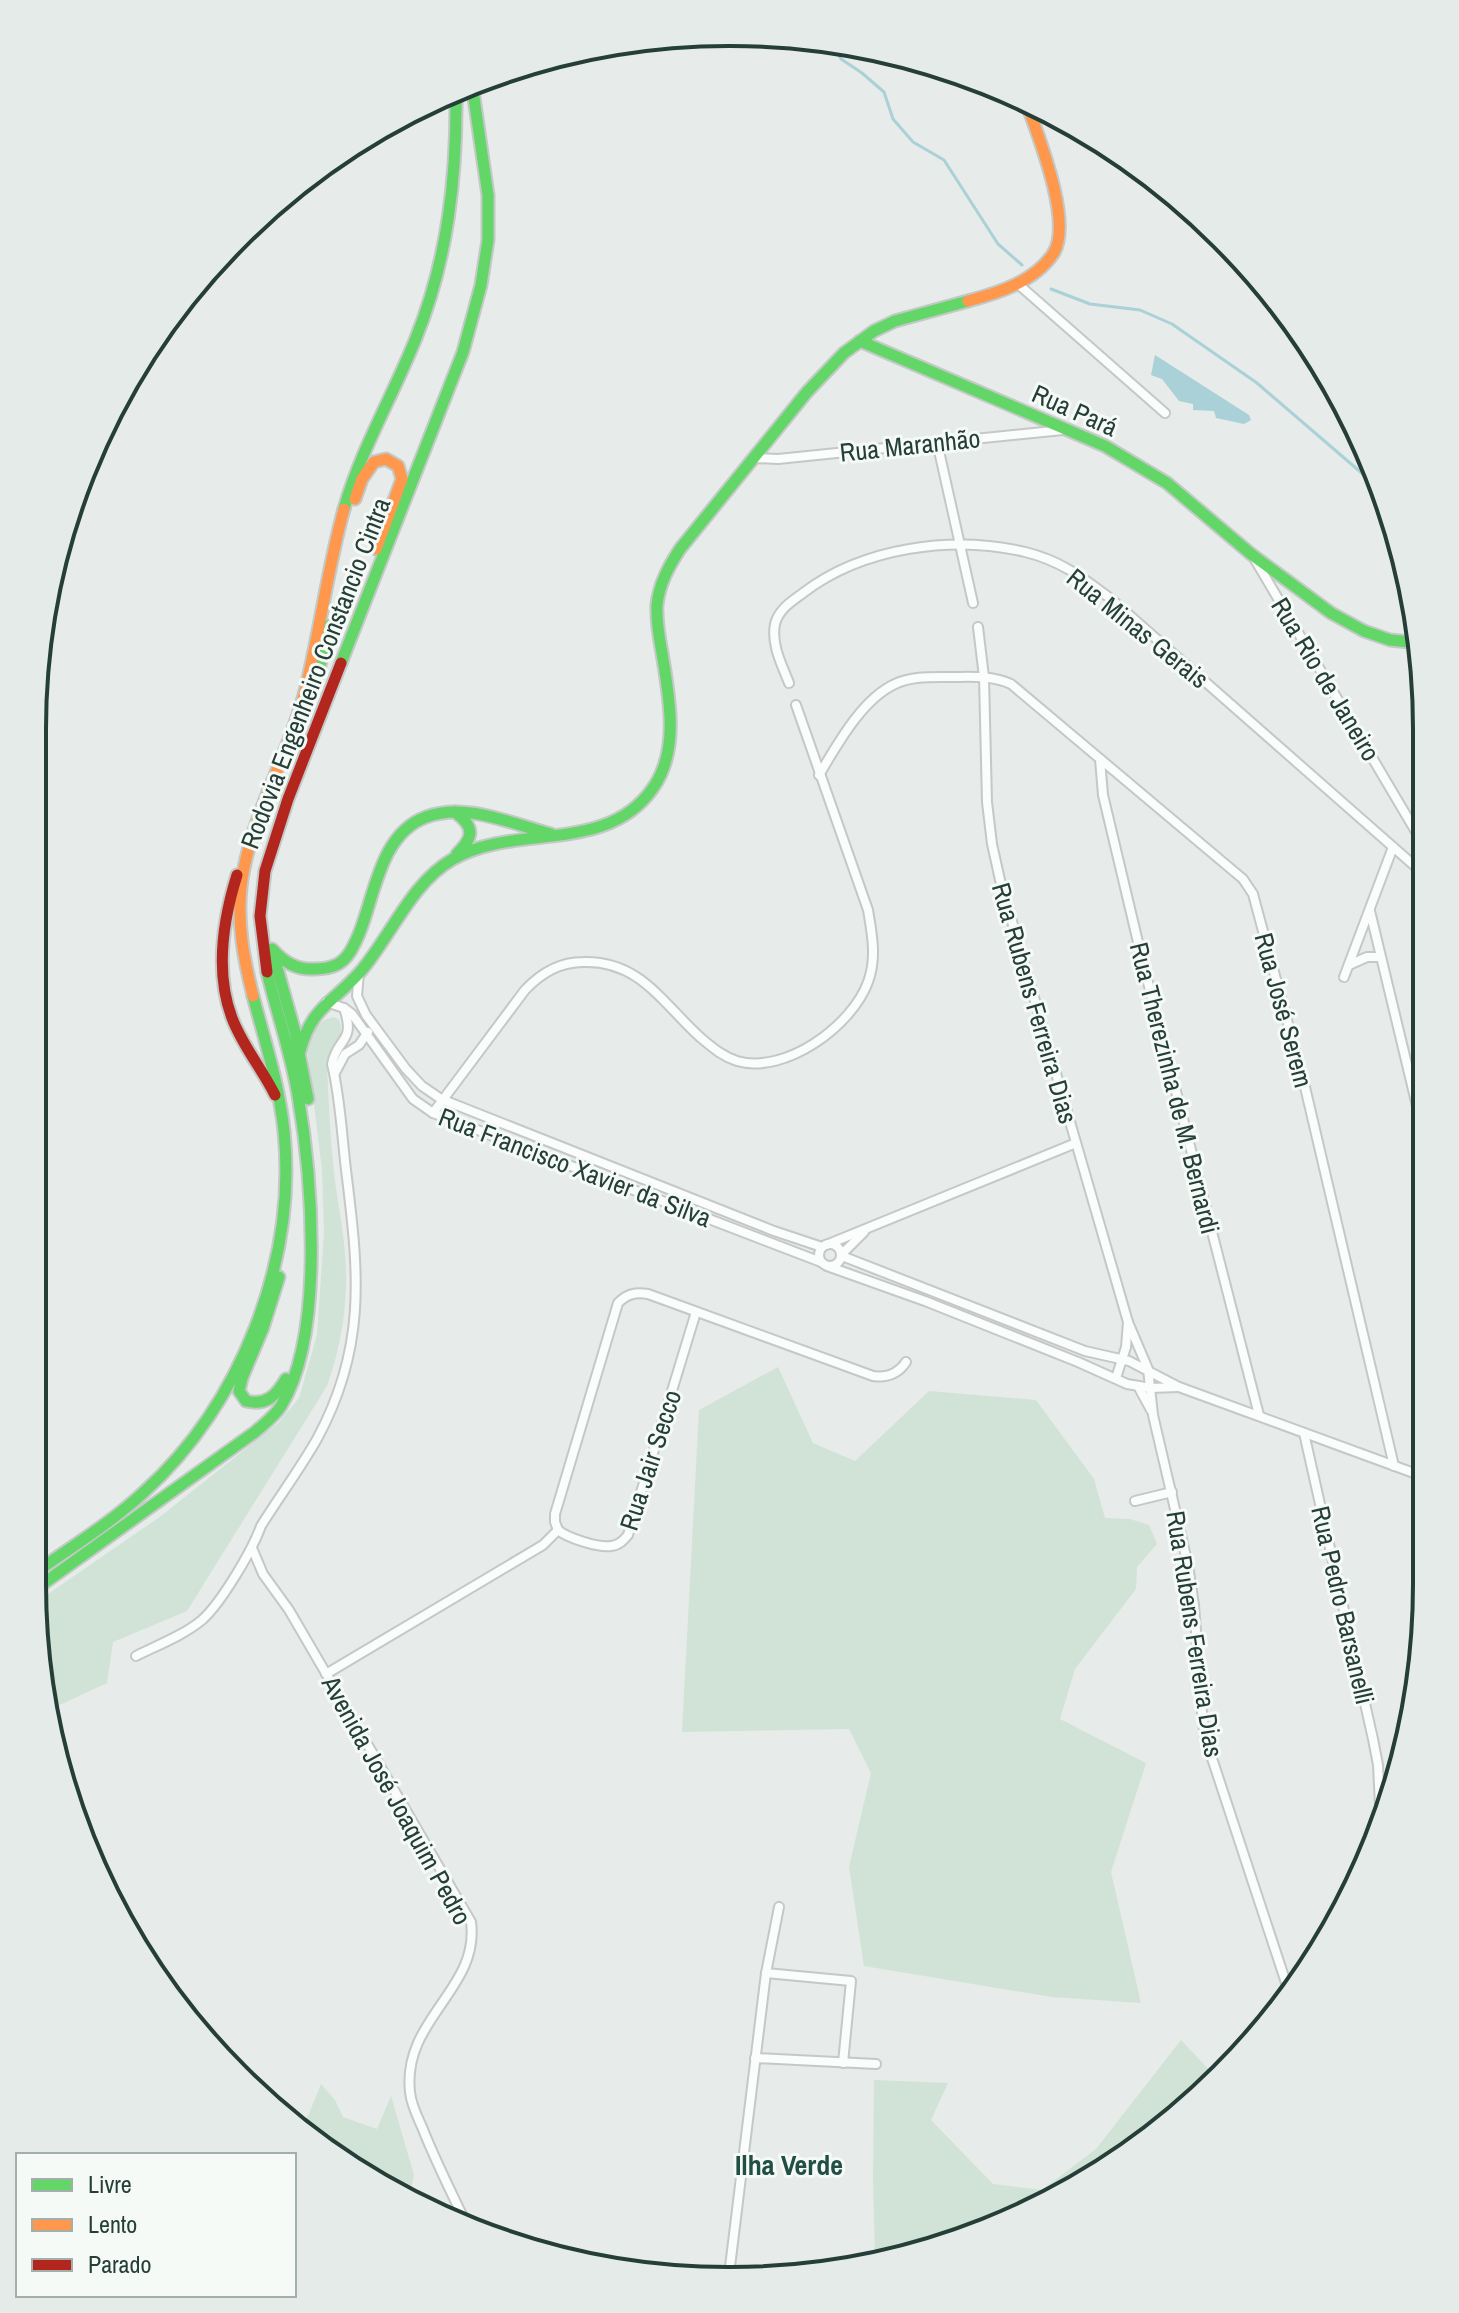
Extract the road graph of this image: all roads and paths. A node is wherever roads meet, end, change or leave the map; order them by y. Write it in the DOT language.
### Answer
graph roads {
  1 [pos="474,96"];
  2 [pos="457,103"];
  3 [pos="1030,115"];
  4 [pos="1018,284"];
  5 [pos="860,341"];
  6 [pos="1165,413"];
  7 [pos="1065,429"];
  8 [pos="937,442"];
  9 [pos="754,458"];
  10 [pos="960,545"];
  11 [pos="1251,554"];
  12 [pos="973,603"];
  13 [pos="978,627"];
  14 [pos="1407,642"];
  15 [pos="984,677"];
  16 [pos="789,683"];
  17 [pos="326,699"];
  18 [pos="796,705"];
  19 [pos="314,734"];
  20 [pos="1100,759"];
  21 [pos="819,775"];
  22 [pos="455,812"];
  23 [pos="1413,827"];
  24 [pos="551,834"];
  25 [pos="1393,847"];
  26 [pos="247,853"];
  27 [pos="450,860"];
  28 [pos="1413,864"];
  29 [pos="1370,911"];
  30 [pos="272,949"];
  31 [pos="1380,957"];
  32 [pos="1348,966"];
  33 [pos="245,969"];
  34 [pos="359,973"];
  35 [pos="1344,977"];
  36 [pos="325,1002"];
  37 [pos="344,1008"];
  38 [pos="371,1022"];
  39 [pos="366,1034"];
  40 [pos="359,1045"];
  41 [pos="380,1052"];
  42 [pos="300,1053"];
  43 [pos="334,1074"];
  44 [pos="1413,1080"];
  45 [pos="441,1099"];
  46 [pos="282,1113"];
  47 [pos="433,1113"];
  48 [pos="1076,1143"];
  49 [pos="310,1196"];
  50 [pos="867,1229"];
  51 [pos="824,1246"];
  52 [pos="842,1255"];
  53 [pos="824,1264"];
  54 [pos="864,1264"];
  55 [pos="859,1277"];
  56 [pos="696,1312"];
  57 [pos="1128,1322"];
  58 [pos="1121,1360"];
  59 [pos="906,1362"];
  60 [pos="1148,1369"];
  61 [pos="1116,1378"];
  62 [pos="1138,1386"];
  63 [pos="1179,1387"];
  64 [pos="1151,1388"];
  65 [pos="1153,1415"];
  66 [pos="1259,1415"];
  67 [pos="1304,1433"];
  68 [pos="1394,1466"];
  69 [pos="1413,1473"];
  70 [pos="1172,1492"];
  71 [pos="1135,1501"];
  72 [pos="558,1530"];
  73 [pos="252,1548"];
  74 [pos="46,1565"];
  75 [pos="46,1582"];
  76 [pos="136,1656"];
  77 [pos="326,1674"];
  78 [pos="1379,1795"];
  79 [pos="779,1907"];
  80 [pos="766,1973"];
  81 [pos="1285,1982"];
  82 [pos="755,2058"];
  83 [pos="843,2063"];
  84 [pos="876,2064"];
  85 [pos="461,2212"];
  86 [pos="730,2267"];
  1 -- 17 [label="main road, Rodovia Engenheiro Constancio Cintra"];
  2 -- 26 [label="main road, Rodovia Engenheiro Constancio Cintra"];
  3 -- 4 [label="main road"];
  4 -- 5 [label="main road"];
  4 -- 6 [label="street"];
  5 -- 7 [label="main road, Rua Pará"];
  5 -- 9 [label="main road"];
  7 -- 8 [label="street, Rua Maranhão"];
  7 -- 11 [label="main road, Rua Pará"];
  8 -- 9 [label="street, Rua Maranhão"];
  8 -- 10 [label="street"];
  9 -- 24 [label="main road"];
  10 -- 12 [label="street"];
  10 -- 16 [label="street, Rua Minas Gerais"];
  10 -- 25 [label="street, Rua Minas Gerais"];
  11 -- 14 [label="main road, Rua Pará"];
  11 -- 23 [label="street, Rua Rio de Janeiro"];
  13 -- 15 [label="street, Rua Rubens Ferreira Dias"];
  15 -- 20 [label="street, Rua José Serem"];
  15 -- 21 [label="street"];
  15 -- 48 [label="street, Rua Rubens Ferreira Dias"];
  17 -- 19 [label="main road, Rodovia Engenheiro Constancio Cintra"];
  17 -- 33 [label="main road"];
  18 -- 21 [label="street"];
  19 -- 30 [label="main road"];
  19 -- 49 [label="main road, Rodovia Engenheiro Constancio Cintra"];
  20 -- 66 [label="street, Rua Therezinha de M. Bernardi"];
  20 -- 68 [label="street, Rua José Serem"];
  21 -- 45 [label="street"];
  22 -- 24 [label="main road"];
  22 -- 27 [label="main road"];
  22 -- 30 [label="main road"];
  24 -- 27 [label="main road"];
  25 -- 28 [label="street, Rua Minas Gerais"];
  25 -- 29 [label="street"];
  26 -- 33 [label="main road, Rodovia Engenheiro Constancio Cintra"];
  26 -- 46 [label="main road"];
  27 -- 34 [label="main road"];
  29 -- 31 [label="street"];
  29 -- 32 [label="street"];
  30 -- 42 [label="main road"];
  31 -- 32 [label="street"];
  31 -- 44 [label="street"];
  32 -- 35 [label="street"];
  33 -- 46 [label="main road, Rodovia Engenheiro Constancio Cintra"];
  34 -- 36 [label="main road"];
  34 -- 38 [label="street, Rua Francisco Xavier da Silva"];
  36 -- 37 [label="street"];
  36 -- 42 [label="main road"];
  37 -- 39 [label="street, Rua Francisco Xavier da Silva"];
  37 -- 43 [label="street"];
  38 -- 39 [label="street"];
  38 -- 45 [label="street, Rua Francisco Xavier da Silva"];
  39 -- 40 [label="street"];
  39 -- 41 [label="street, Rua Francisco Xavier da Silva"];
  40 -- 41 [label="street"];
  40 -- 43 [label="street"];
  41 -- 47 [label="street, Rua Francisco Xavier da Silva"];
  42 -- 49 [label="main road"];
  43 -- 73 [label="street"];
  45 -- 47 [label="street"];
  45 -- 51 [label="street, Rua Francisco Xavier da Silva"];
  46 -- 49 [label="main road"];
  46 -- 74 [label="main road, Rodovia Engenheiro Constancio Cintra"];
  47 -- 53 [label="street, Rua Francisco Xavier da Silva"];
  48 -- 50 [label="street"];
  48 -- 57 [label="street, Rua Rubens Ferreira Dias"];
  49 -- 75 [label="main road, Rodovia Engenheiro Constancio Cintra"];
  50 -- 51 [label="street"];
  50 -- 52 [label="street"];
  51 -- 52 [label="street"];
  51 -- 53 [label="street"];
  52 -- 53 [label="street"];
  52 -- 54 [label="street"];
  53 -- 55 [label="street, Rua Francisco Xavier da Silva"];
  54 -- 55 [label="street"];
  54 -- 58 [label="street"];
  55 -- 61 [label="street, Rua Francisco Xavier da Silva"];
  56 -- 59 [label="street"];
  56 -- 72 [label="street, Rua Jair Secco"];
  56 -- 72 [label="street"];
  57 -- 58 [label="street"];
  57 -- 60 [label="street, Rua Rubens Ferreira Dias"];
  58 -- 60 [label="street"];
  58 -- 61 [label="street"];
  60 -- 63 [label="street"];
  60 -- 64 [label="street, Rua Rubens Ferreira Dias"];
  61 -- 62 [label="street, Rua Francisco Xavier da Silva"];
  62 -- 64 [label="street, Rua Francisco Xavier da Silva"];
  62 -- 65 [label="street, Rua Rubens Ferreira Dias"];
  63 -- 64 [label="street, Rua Francisco Xavier da Silva"];
  63 -- 66 [label="street"];
  64 -- 65 [label="street, Rua Rubens Ferreira Dias"];
  65 -- 70 [label="street, Rua Rubens Ferreira Dias"];
  66 -- 67 [label="street"];
  67 -- 68 [label="street"];
  67 -- 78 [label="street, Rua Pedro Barsanelli"];
  68 -- 69 [label="street"];
  70 -- 71 [label="street"];
  70 -- 81 [label="street, Rua Rubens Ferreira Dias"];
  72 -- 77 [label="street"];
  73 -- 76 [label="street"];
  73 -- 77 [label="street, Avenida José Joaquim Pedro"];
  77 -- 85 [label="street, Avenida José Joaquim Pedro"];
  79 -- 80 [label="street"];
  80 -- 82 [label="street"];
  80 -- 83 [label="street"];
  82 -- 83 [label="street"];
  82 -- 86 [label="street"];
  83 -- 84 [label="street"];
}
